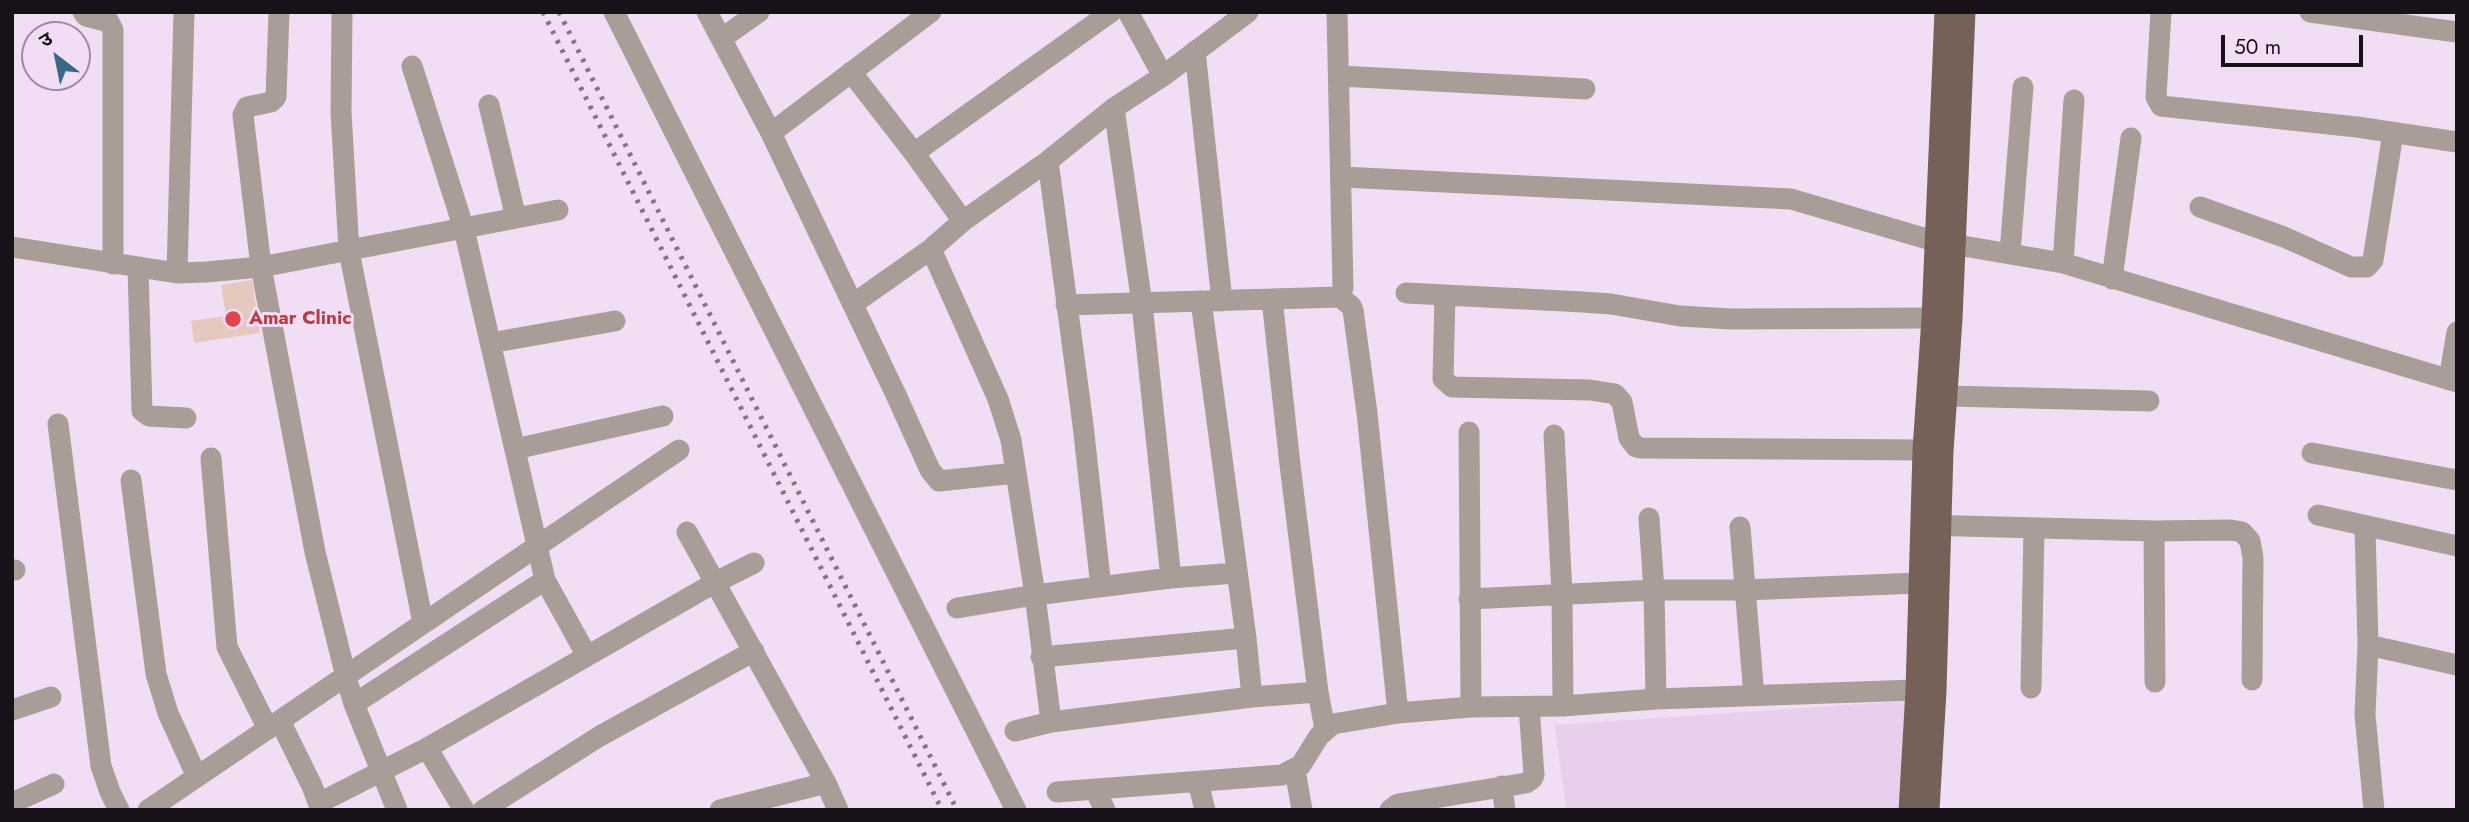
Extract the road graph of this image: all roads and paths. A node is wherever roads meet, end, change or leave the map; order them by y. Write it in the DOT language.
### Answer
graph roads {
  1 [pos="83,12"];
  2 [pos="184,12"];
  3 [pos="279,12"];
  4 [pos="342,12"];
  5 [pos="614,12"];
  6 [pos="706,12"];
  7 [pos="759,12"];
  8 [pos="931,12"];
  9 [pos="1111,12"];
  10 [pos="1128,12"];
  11 [pos="1248,12"];
  12 [pos="1338,12"];
  13 [pos="1945,12"];
  14 [pos="1965,12"];
  15 [pos="2161,12"];
  16 [pos="2310,12"];
  17 [pos="2457,32"];
  18 [pos="721,39"];
  19 [pos="1195,51"];
  20 [pos="412,66"];
  21 [pos="851,72"];
  22 [pos="1163,76"];
  23 [pos="1340,76"];
  24 [pos="2023,87"];
  25 [pos="1585,89"];
  26 [pos="2074,100"];
  27 [pos="489,105"];
  28 [pos="1114,108"];
  29 [pos="2393,133"];
  30 [pos="771,134"];
  31 [pos="2130,138"];
  32 [pos="2457,142"];
  33 [pos="914,153"];
  34 [pos="1048,161"];
  35 [pos="1342,177"];
  36 [pos="2200,207"];
  37 [pos="558,210"];
  38 [pos="516,218"];
  39 [pos="963,221"];
  40 [pos="464,229"];
  41 [pos="1944,243"];
  42 [pos="12,247"];
  43 [pos="931,249"];
  44 [pos="349,251"];
  45 [pos="2010,253"];
  46 [pos="2063,263"];
  47 [pos="113,264"];
  48 [pos="261,267"];
  49 [pos="138,268"];
  50 [pos="177,274"];
  51 [pos="2112,279"];
  52 [pos="1406,293"];
  53 [pos="1445,295"];
  54 [pos="1340,297"];
  55 [pos="1272,299"];
  56 [pos="1212,301"];
  57 [pos="853,304"];
  58 [pos="1142,304"];
  59 [pos="1066,305"];
  60 [pos="1932,318"];
  61 [pos="615,321"];
  62 [pos="2457,332"];
  63 [pos="491,344"];
  64 [pos="2453,381"];
  65 [pos="1947,396"];
  66 [pos="2149,401"];
  67 [pos="663,416"];
  68 [pos="186,418"];
  69 [pos="58,424"];
  70 [pos="1469,432"];
  71 [pos="1554,435"];
  72 [pos="515,449"];
  73 [pos="679,450"];
  74 [pos="1923,450"];
  75 [pos="2312,453"];
  76 [pos="211,458"];
  77 [pos="1016,473"];
  78 [pos="2457,480"];
  79 [pos="131,481"];
  80 [pos="2318,515"];
  81 [pos="1648,517"];
  82 [pos="1930,525"];
  83 [pos="2365,526"];
  84 [pos="1740,527"];
  85 [pos="2034,528"];
  86 [pos="2154,531"];
  87 [pos="687,532"];
  88 [pos="537,544"];
  89 [pos="2457,545"];
  90 [pos="754,563"];
  91 [pos="1236,573"];
  92 [pos="1171,578"];
  93 [pos="545,580"];
  94 [pos="716,582"];
  95 [pos="1919,583"];
  96 [pos="1101,587"];
  97 [pos="1654,590"];
  98 [pos="1745,590"];
  99 [pos="1562,594"];
  100 [pos="1035,595"];
  101 [pos="1469,599"];
  102 [pos="957,608"];
  103 [pos="423,623"];
  104 [pos="1246,638"];
  105 [pos="2368,645"];
  106 [pos="754,651"];
  107 [pos="587,656"];
  108 [pos="1041,657"];
  109 [pos="2457,665"];
  110 [pos="346,677"];
  111 [pos="2252,680"];
  112 [pos="2155,682"];
  113 [pos="2031,688"];
  114 [pos="1916,690"];
  115 [pos="1318,692"];
  116 [pos="1754,696"];
  117 [pos="51,697"];
  118 [pos="1252,697"];
  119 [pos="1656,699"];
  120 [pos="354,704"];
  121 [pos="1530,706"];
  122 [pos="1563,706"];
  123 [pos="1471,707"];
  124 [pos="12,710"];
  125 [pos="1398,713"];
  126 [pos="1051,723"];
  127 [pos="274,725"];
  128 [pos="1325,729"];
  129 [pos="1015,731"];
  130 [pos="427,748"];
  131 [pos="1295,770"];
  132 [pos="383,772"];
  133 [pos="197,777"];
  134 [pos="1198,782"];
  135 [pos="826,783"];
  136 [pos="54,784"];
  137 [pos="1502,786"];
  138 [pos="1095,790"];
  139 [pos="1057,792"];
  140 [pos="179,802"];
  141 [pos="12,803"];
  142 [pos="320,806"];
  143 [pos="119,810"];
  144 [pos="148,810"];
  145 [pos="397,810"];
  146 [pos="464,810"];
  147 [pos="483,810"];
  148 [pos="720,810"];
  149 [pos="838,810"];
  150 [pos="1016,810"];
  151 [pos="1105,810"];
  152 [pos="1205,810"];
  153 [pos="1302,810"];
  154 [pos="1390,810"];
  155 [pos="1505,810"];
  156 [pos="1909,810"];
  157 [pos="1929,810"];
  158 [pos="2374,810"];
  1 -- 47 [label="street"];
  2 -- 50 [label="street"];
  3 -- 48 [label="street"];
  4 -- 44 [label="street"];
  5 -- 150 [label="street"];
  6 -- 18 [label="street"];
  7 -- 18 [label="street"];
  8 -- 21 [label="street"];
  9 -- 33 [label="street"];
  10 -- 22 [label="street"];
  11 -- 19 [label="street"];
  12 -- 23 [label="street"];
  13 -- 41 [label="main road"];
  14 -- 41 [label="main road"];
  15 -- 29 [label="street"];
  16 -- 17 [label="street"];
  18 -- 30 [label="street"];
  19 -- 22 [label="street"];
  19 -- 56 [label="street"];
  20 -- 40 [label="street"];
  21 -- 30 [label="street"];
  21 -- 33 [label="street"];
  22 -- 28 [label="street"];
  23 -- 25 [label="street"];
  23 -- 35 [label="street"];
  24 -- 45 [label="street"];
  26 -- 46 [label="street"];
  27 -- 38 [label="street"];
  28 -- 34 [label="street"];
  28 -- 58 [label="street"];
  29 -- 32 [label="street"];
  29 -- 36 [label="street"];
  30 -- 57 [label="street"];
  31 -- 51 [label="street"];
  33 -- 39 [label="street"];
  34 -- 39 [label="street"];
  34 -- 59 [label="street"];
  35 -- 41 [label="street"];
  35 -- 54 [label="street"];
  37 -- 38 [label="street"];
  38 -- 40 [label="street"];
  39 -- 43 [label="street"];
  40 -- 44 [label="street"];
  40 -- 63 [label="street"];
  41 -- 45 [label="street"];
  41 -- 60 [label="main road"];
  41 -- 65 [label="main road"];
  42 -- 47 [label="street"];
  43 -- 57 [label="street"];
  43 -- 77 [label="street"];
  44 -- 48 [label="street"];
  44 -- 103 [label="street"];
  45 -- 46 [label="street"];
  46 -- 51 [label="street"];
  47 -- 49 [label="street"];
  48 -- 50 [label="street"];
  48 -- 110 [label="street"];
  49 -- 50 [label="street"];
  49 -- 68 [label="street"];
  51 -- 64 [label="street"];
  52 -- 53 [label="street"];
  53 -- 60 [label="street"];
  53 -- 74 [label="street"];
  54 -- 55 [label="street"];
  54 -- 125 [label="street"];
  55 -- 56 [label="street"];
  55 -- 115 [label="street"];
  56 -- 58 [label="street"];
  56 -- 91 [label="street"];
  57 -- 77 [label="street"];
  58 -- 59 [label="street"];
  58 -- 92 [label="street"];
  59 -- 96 [label="street"];
  60 -- 74 [label="main road"];
  61 -- 63 [label="street"];
  62 -- 64 [label="street"];
  63 -- 72 [label="street"];
  65 -- 66 [label="street"];
  65 -- 82 [label="main road"];
  67 -- 72 [label="street"];
  69 -- 143 [label="street"];
  70 -- 101 [label="street"];
  71 -- 99 [label="street"];
  72 -- 88 [label="street"];
  73 -- 88 [label="street"];
  74 -- 82 [label="main road"];
  75 -- 78 [label="street"];
  76 -- 127 [label="street"];
  77 -- 100 [label="street"];
  79 -- 133 [label="street"];
  80 -- 83 [label="street"];
  81 -- 97 [label="street"];
  82 -- 85 [label="street"];
  82 -- 95 [label="main road"];
  82 -- 157 [label="main road"];
  83 -- 89 [label="street"];
  83 -- 105 [label="street"];
  84 -- 98 [label="street"];
  85 -- 86 [label="street"];
  85 -- 113 [label="street"];
  86 -- 111 [label="street"];
  86 -- 112 [label="street"];
  87 -- 94 [label="street"];
  88 -- 93 [label="street"];
  88 -- 103 [label="street"];
  90 -- 94 [label="street"];
  91 -- 92 [label="street"];
  91 -- 104 [label="street"];
  92 -- 96 [label="street"];
  93 -- 107 [label="street"];
  93 -- 120 [label="street"];
  94 -- 106 [label="street"];
  94 -- 107 [label="street"];
  95 -- 98 [label="street"];
  95 -- 114 [label="main road"];
  96 -- 100 [label="street"];
  97 -- 98 [label="street"];
  97 -- 99 [label="street"];
  97 -- 119 [label="street"];
  98 -- 116 [label="street"];
  99 -- 101 [label="street"];
  99 -- 122 [label="street"];
  100 -- 102 [label="street"];
  100 -- 108 [label="street"];
  101 -- 123 [label="street"];
  103 -- 110 [label="street"];
  104 -- 108 [label="street"];
  104 -- 118 [label="street"];
  105 -- 109 [label="street"];
  105 -- 158 [label="street"];
  106 -- 135 [label="street"];
  106 -- 147 [label="street"];
  107 -- 130 [label="street"];
  108 -- 126 [label="street"];
  110 -- 120 [label="street"];
  110 -- 127 [label="street"];
  114 -- 116 [label="street"];
  114 -- 156 [label="main road"];
  115 -- 118 [label="street"];
  115 -- 128 [label="street"];
  116 -- 119 [label="street"];
  117 -- 124 [label="street"];
  118 -- 126 [label="street"];
  119 -- 122 [label="street"];
  120 -- 132 [label="street"];
  121 -- 122 [label="street"];
  121 -- 123 [label="street"];
  121 -- 137 [label="street"];
  123 -- 125 [label="street"];
  125 -- 128 [label="street"];
  126 -- 129 [label="street"];
  127 -- 133 [label="street"];
  127 -- 142 [label="street"];
  128 -- 131 [label="street"];
  130 -- 132 [label="street"];
  130 -- 146 [label="street"];
  131 -- 134 [label="street"];
  131 -- 153 [label="street"];
  132 -- 142 [label="street"];
  132 -- 145 [label="street"];
  133 -- 140 [label="street"];
  134 -- 138 [label="street"];
  134 -- 152 [label="street"];
  135 -- 148 [label="street"];
  135 -- 149 [label="street"];
  136 -- 141 [label="street"];
  137 -- 154 [label="street"];
  137 -- 155 [label="street"];
  138 -- 139 [label="street"];
  138 -- 151 [label="street"];
  140 -- 144 [label="street"];
}
